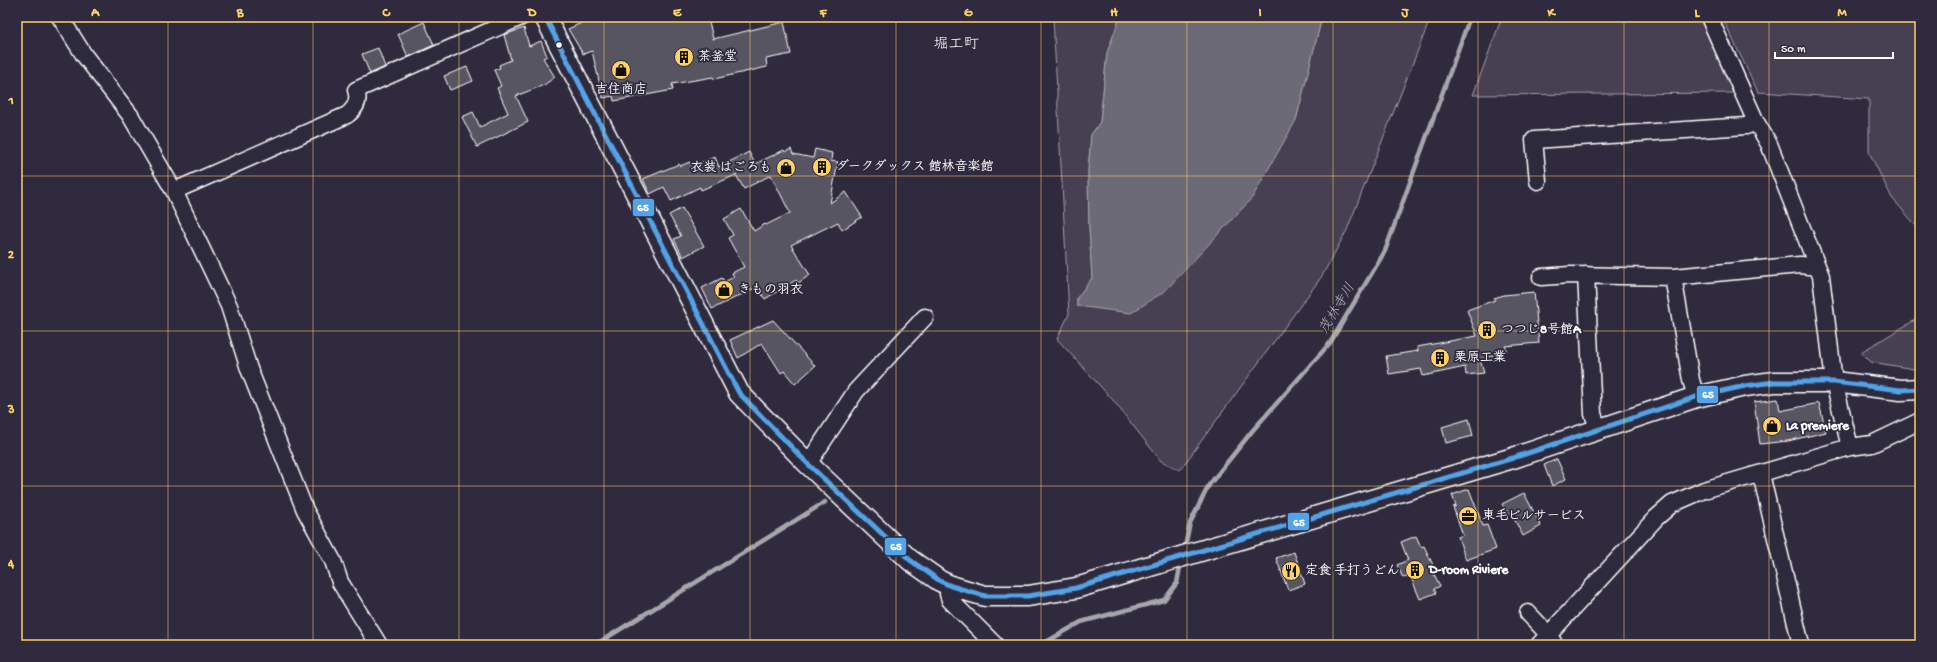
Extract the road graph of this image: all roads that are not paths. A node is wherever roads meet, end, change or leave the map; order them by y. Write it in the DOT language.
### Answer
graph roads {
  1 [pos="60,17"];
  2 [pos="521,17"];
  3 [pos="545,17"];
  4 [pos="1710,17"];
  5 [pos="1756,122"];
  6 [pos="1538,181"];
  7 [pos="174,191"];
  8 [pos="1817,267"];
  9 [pos="1586,275"];
  10 [pos="1541,277"];
  11 [pos="1673,277"];
  12 [pos="926,317"];
  13 [pos="1834,382"];
  14 [pos="1920,389"];
  15 [pos="1696,397"];
  16 [pos="1920,421"];
  17 [pos="1599,430"];
  18 [pos="1850,447"];
  19 [pos="808,464"];
  20 [pos="1761,474"];
  21 [pos="951,586"];
  22 [pos="1528,613"];
  23 [pos="1547,641"];
  24 [pos="379,645"];
  25 [pos="995,645"];
  26 [pos="1801,645"];
  1 -- 7 [label="street"];
  2 -- 7 [label="street"];
  3 -- 19 [label="street"];
  4 -- 5 [label="street"];
  5 -- 6 [label="street"];
  5 -- 8 [label="street"];
  7 -- 24 [label="street"];
  8 -- 11 [label="street"];
  8 -- 13 [label="street"];
  9 -- 10 [label="street"];
  9 -- 11 [label="street"];
  9 -- 17 [label="street"];
  11 -- 15 [label="street"];
  12 -- 19 [label="street"];
  13 -- 14 [label="street"];
  13 -- 15 [label="street"];
  13 -- 18 [label="street"];
  15 -- 17 [label="street"];
  16 -- 18 [label="street"];
  17 -- 21 [label="street"];
  18 -- 20 [label="street"];
  19 -- 21 [label="street"];
  20 -- 23 [label="street"];
  20 -- 26 [label="street"];
  21 -- 25 [label="street"];
  22 -- 23 [label="street"];
}
